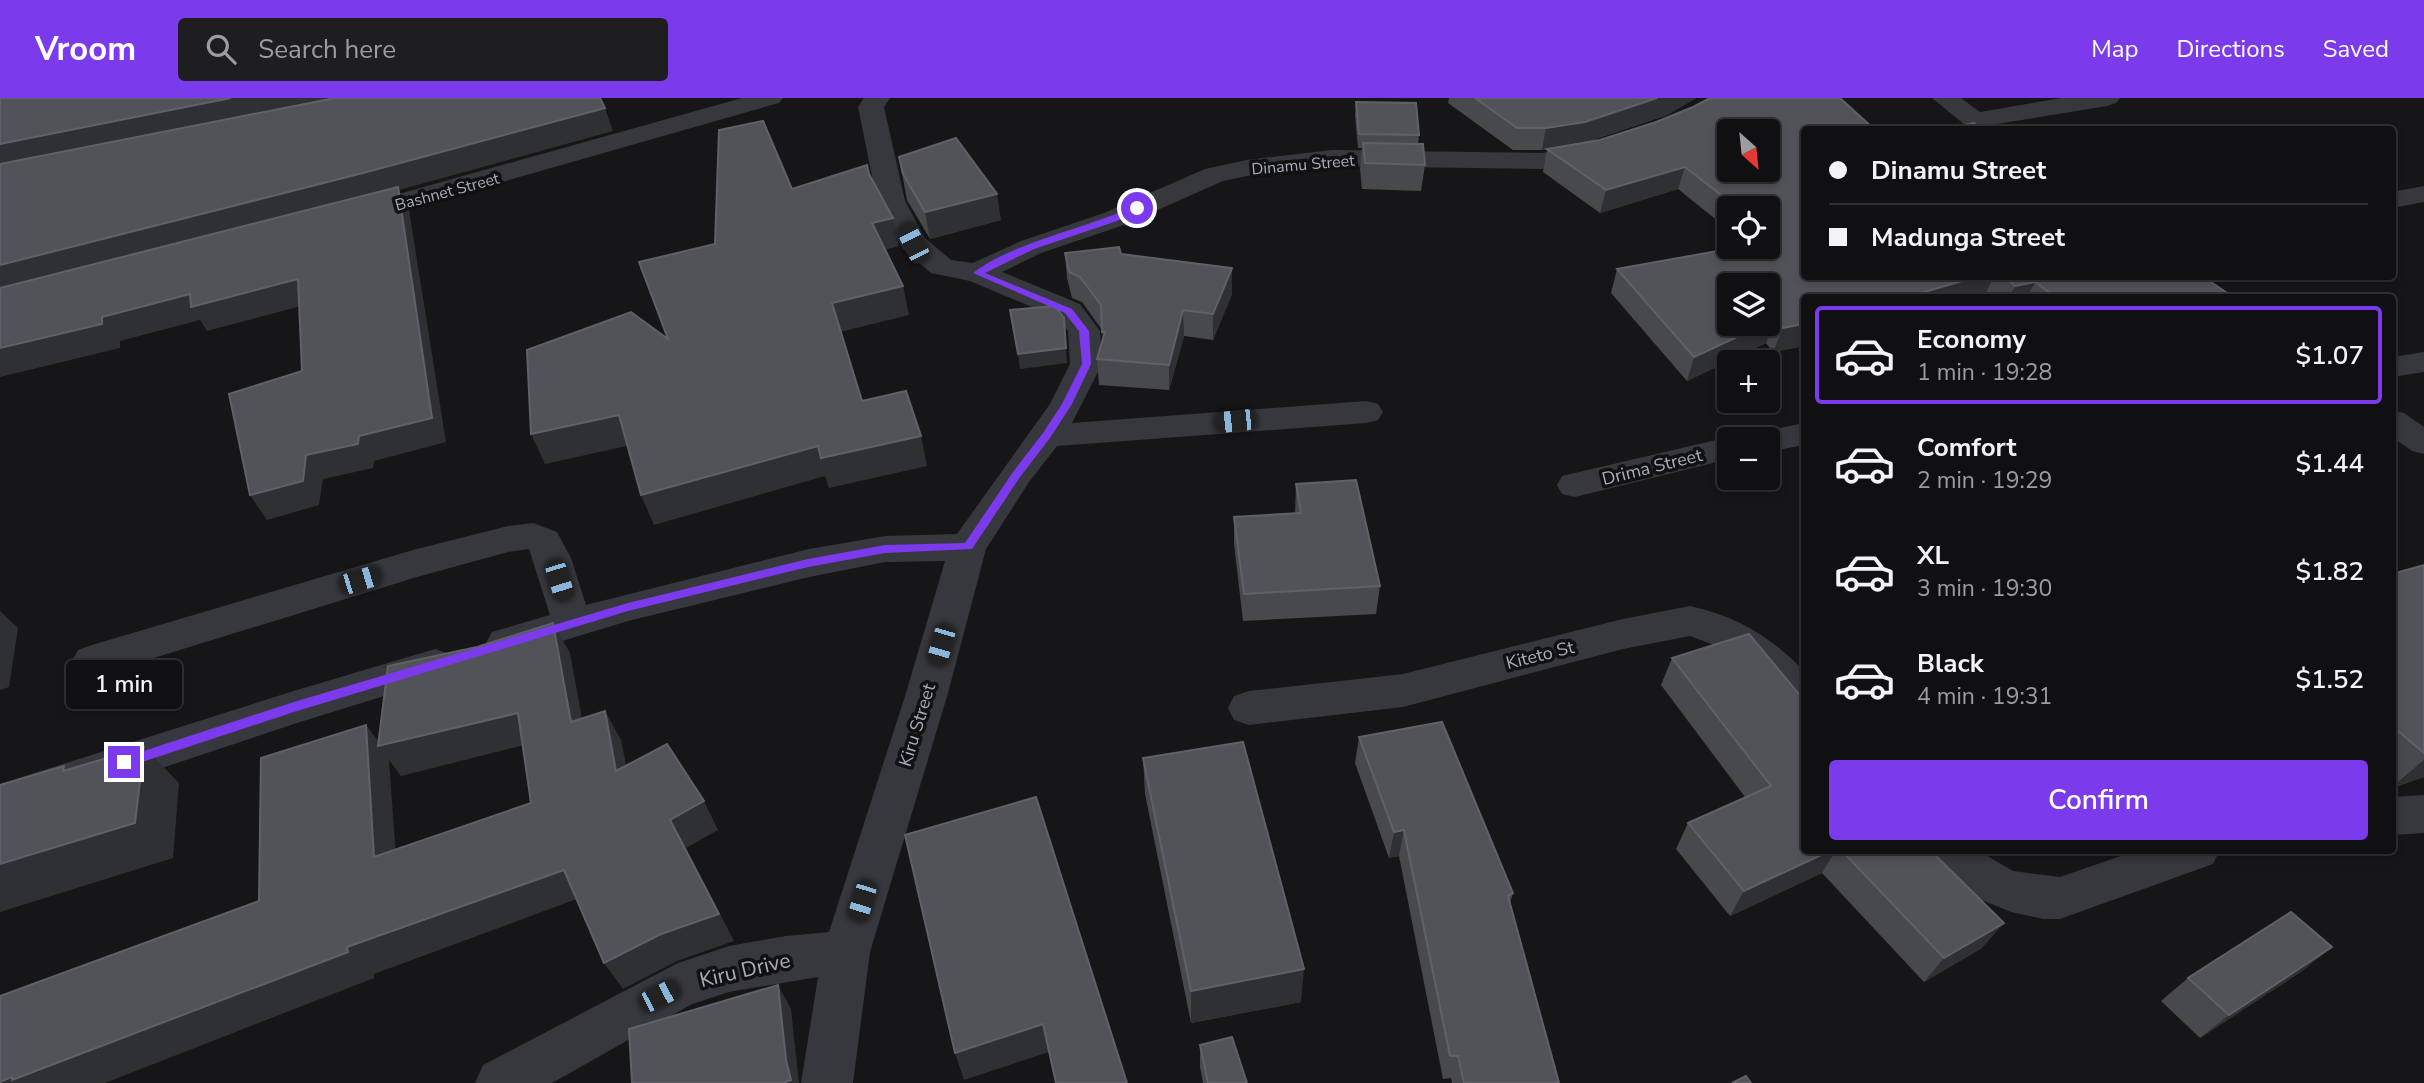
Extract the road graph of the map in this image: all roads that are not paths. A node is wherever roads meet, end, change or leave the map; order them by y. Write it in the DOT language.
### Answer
graph roads {
  1 [pos="770,98"];
  2 [pos="877,98"];
  3 [pos="1945,98"];
  4 [pos="2107,98"];
  5 [pos="1982,125"];
  6 [pos="1617,144"];
  7 [pos="2424,194"];
  8 [pos="2396,199"];
  9 [pos="326,223"];
  10 [pos="978,273"];
  11 [pos="2424,362"];
  12 [pos="2396,366"];
  13 [pos="1366,412"];
  14 [pos="2396,424"];
  15 [pos="1801,435"];
  16 [pos="1047,436"];
  17 [pos="1780,439"];
  18 [pos="2424,443"];
  19 [pos="1717,451"];
  20 [pos="1575,485"];
  21 [pos="968,547"];
  22 [pos="572,624"];
  23 [pos="92,661"];
  24 [pos="1801,689"];
  25 [pos="1250,708"];
  26 [pos="0,803"];
  27 [pos="2424,814"];
  28 [pos="2396,816"];
  29 [pos="1947,854"];
  30 [pos="2185,854"];
  31 [pos="846,953"];
  32 [pos="501,1083"];
  33 [pos="827,1083"];
  1 -- 9 [label="street, Bashnet Street"];
  2 -- 10 [label="street, Kiru Street"];
  3 -- 5 [label="street"];
  4 -- 5 [label="street"];
  6 -- 10 [label="street, Dinamu Street"];
  7 -- 8 [label="street"];
  10 -- 16 [label="street, Kiru Street"];
  11 -- 12 [label="street"];
  13 -- 16 [label="street"];
  14 -- 18 [label="street"];
  15 -- 17 [label="street"];
  16 -- 21 [label="street, Kiru Street"];
  19 -- 20 [label="street, Drima Street"];
  21 -- 22 [label="street"];
  21 -- 31 [label="street, Kiru Street"];
  22 -- 23 [label="street"];
  22 -- 26 [label="street"];
  24 -- 25 [label="street, Kiteto St"];
  27 -- 28 [label="street"];
  29 -- 30 [label="street"];
  31 -- 32 [label="street, Kiru Drive"];
  31 -- 33 [label="street, Kiru Street"];
}
